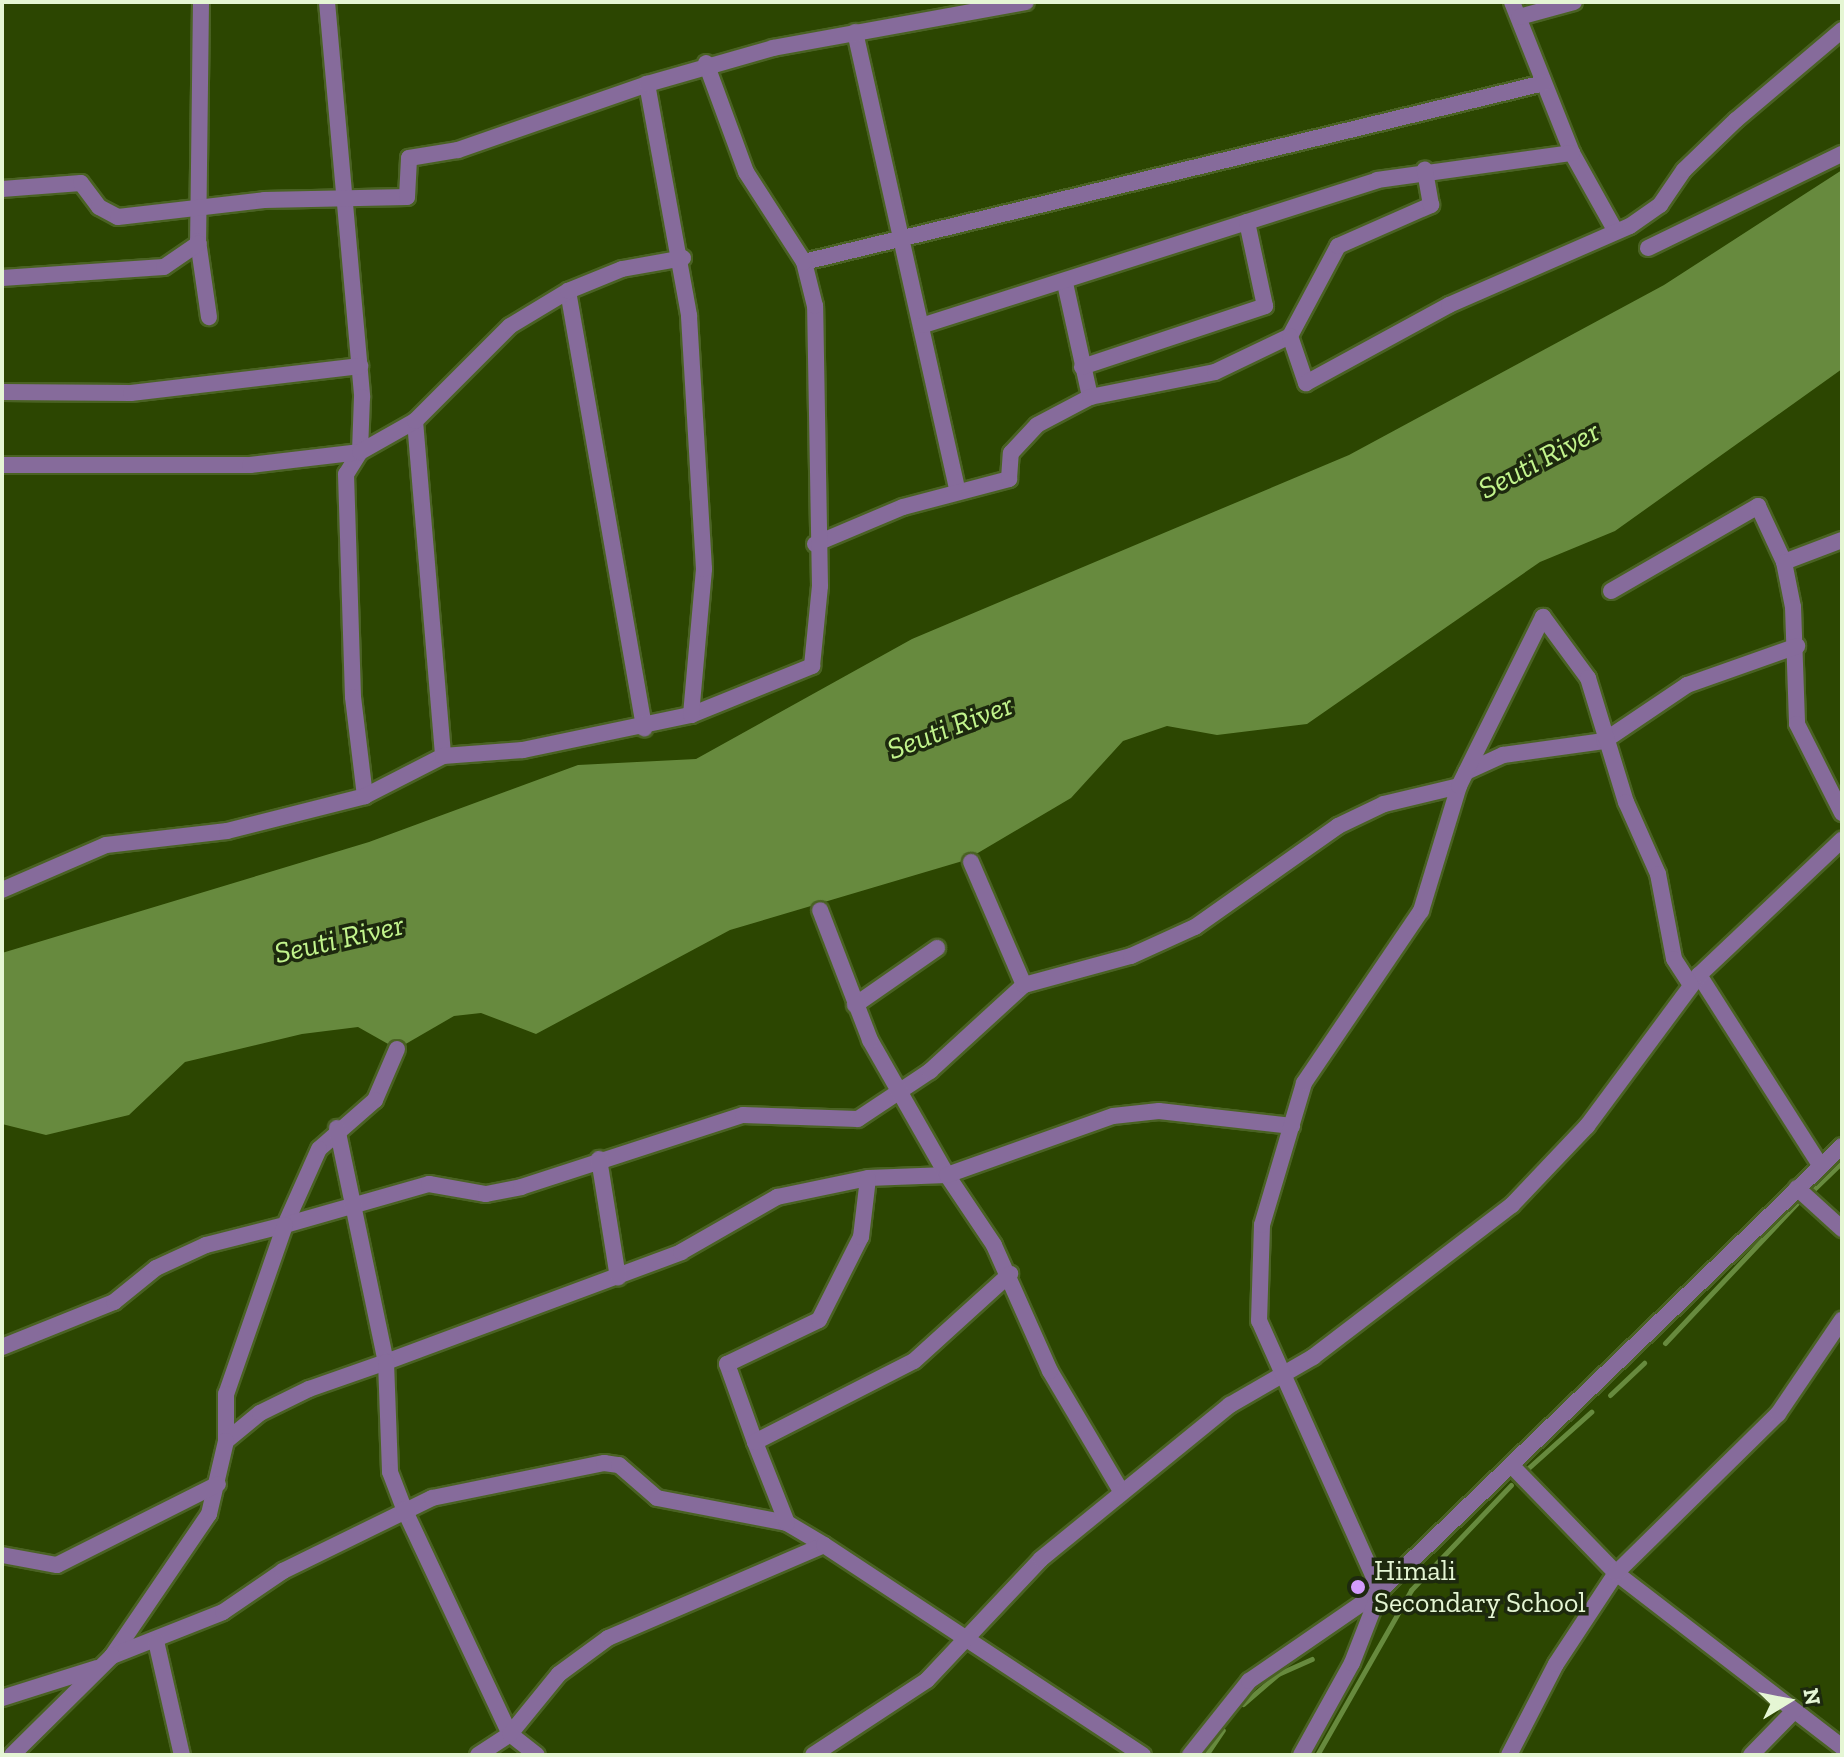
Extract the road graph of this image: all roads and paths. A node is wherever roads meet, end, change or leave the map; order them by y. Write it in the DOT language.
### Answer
graph roads {
  1 [pos="201,2"];
  2 [pos="327,2"];
  3 [pos="1026,2"];
  4 [pos="1574,2"];
  5 [pos="1516,10"];
  6 [pos="1842,30"];
  7 [pos="855,32"];
  8 [pos="706,63"];
  9 [pos="1544,83"];
  10 [pos="647,84"];
  11 [pos="1572,153"];
  12 [pos="1842,154"];
  13 [pos="1425,170"];
  14 [pos="2,189"];
  15 [pos="342,196"];
  16 [pos="198,209"];
  17 [pos="1247,222"];
  18 [pos="1615,230"];
  19 [pos="903,238"];
  20 [pos="199,243"];
  21 [pos="1648,248"];
  22 [pos="683,258"];
  23 [pos="804,262"];
  24 [pos="2,278"];
  25 [pos="1065,283"];
  26 [pos="568,291"];
  27 [pos="209,317"];
  28 [pos="924,325"];
  29 [pos="1290,336"];
  30 [pos="360,366"];
  31 [pos="1082,367"];
  32 [pos="2,392"];
  33 [pos="1090,397"];
  34 [pos="415,421"];
  35 [pos="360,452"];
  36 [pos="2,465"];
  37 [pos="958,491"];
  38 [pos="1842,540"];
  39 [pos="815,544"];
  40 [pos="1784,562"];
  41 [pos="1611,591"];
  42 [pos="1797,646"];
  43 [pos="691,715"];
  44 [pos="644,728"];
  45 [pos="1604,741"];
  46 [pos="443,756"];
  47 [pos="1462,780"];
  48 [pos="365,796"];
  49 [pos="1842,813"];
  50 [pos="1842,840"];
  51 [pos="971,862"];
  52 [pos="2,890"];
  53 [pos="820,910"];
  54 [pos="937,948"];
  55 [pos="1695,980"];
  56 [pos="1024,985"];
  57 [pos="855,1005"];
  58 [pos="397,1049"];
  59 [pos="899,1094"];
  60 [pos="1292,1126"];
  61 [pos="337,1128"];
  62 [pos="1842,1146"];
  63 [pos="599,1159"];
  64 [pos="1820,1165"];
  65 [pos="947,1175"];
  66 [pos="868,1178"];
  67 [pos="1797,1188"];
  68 [pos="359,1208"];
  69 [pos="285,1225"];
  70 [pos="1842,1229"];
  71 [pos="1010,1274"];
  72 [pos="618,1277"];
  73 [pos="1842,1320"];
  74 [pos="2,1347"];
  75 [pos="386,1362"];
  76 [pos="1278,1374"];
  77 [pos="226,1441"];
  78 [pos="755,1442"];
  79 [pos="1512,1466"];
  80 [pos="218,1484"];
  81 [pos="1121,1491"];
  82 [pos="404,1509"];
  83 [pos="787,1523"];
  84 [pos="824,1545"];
  85 [pos="2,1555"];
  86 [pos="1616,1573"];
  87 [pos="1380,1591"];
  88 [pos="968,1637"];
  89 [pos="156,1641"];
  90 [pos="112,1656"];
  91 [pos="98,1667"];
  92 [pos="2,1698"];
  93 [pos="1794,1711"];
  94 [pos="510,1734"];
  95 [pos="1842,1747"];
  96 [pos="12,1755"];
  97 [pos="182,1755"];
  98 [pos="478,1755"];
  99 [pos="537,1755"];
  100 [pos="813,1755"];
  101 [pos="1143,1755"];
  102 [pos="1190,1755"];
  103 [pos="1301,1755"];
  104 [pos="1509,1755"];
  105 [pos="1751,1755"];
  1 -- 16 [label="street"];
  2 -- 15 [label="street"];
  3 -- 7 [label="street"];
  4 -- 5 [label="street"];
  5 -- 9 [label="street"];
  6 -- 18 [label="street"];
  7 -- 8 [label="street"];
  7 -- 19 [label="street"];
  8 -- 10 [label="street"];
  8 -- 23 [label="street"];
  9 -- 11 [label="street"];
  9 -- 19 [label="street"];
  10 -- 15 [label="street"];
  10 -- 22 [label="street"];
  11 -- 13 [label="street"];
  11 -- 18 [label="street"];
  12 -- 21 [label="street"];
  13 -- 17 [label="street"];
  13 -- 29 [label="street"];
  14 -- 16 [label="street"];
  15 -- 16 [label="street"];
  15 -- 30 [label="street"];
  16 -- 20 [label="street"];
  17 -- 25 [label="street"];
  17 -- 31 [label="street"];
  18 -- 29 [label="street"];
  19 -- 23 [label="street"];
  19 -- 28 [label="street"];
  20 -- 24 [label="street"];
  20 -- 27 [label="street"];
  22 -- 26 [label="street"];
  22 -- 43 [label="street"];
  23 -- 39 [label="street"];
  25 -- 28 [label="street"];
  25 -- 31 [label="street"];
  26 -- 34 [label="street"];
  26 -- 44 [label="street"];
  28 -- 37 [label="street"];
  29 -- 33 [label="street"];
  30 -- 32 [label="street"];
  30 -- 35 [label="street"];
  31 -- 33 [label="street"];
  33 -- 37 [label="street"];
  34 -- 35 [label="street"];
  34 -- 46 [label="street"];
  35 -- 36 [label="street"];
  35 -- 48 [label="street"];
  37 -- 39 [label="street"];
  38 -- 40 [label="street"];
  39 -- 43 [label="street"];
  40 -- 41 [label="street"];
  40 -- 42 [label="street"];
  42 -- 45 [label="street"];
  42 -- 49 [label="street"];
  43 -- 44 [label="street"];
  44 -- 46 [label="street"];
  45 -- 47 [label="street"];
  45 -- 47 [label="street"];
  45 -- 55 [label="street"];
  46 -- 48 [label="street"];
  47 -- 56 [label="street"];
  47 -- 60 [label="street"];
  48 -- 52 [label="street"];
  50 -- 55 [label="street"];
  51 -- 56 [label="street"];
  53 -- 57 [label="street"];
  54 -- 57 [label="street"];
  55 -- 64 [label="street"];
  55 -- 76 [label="street"];
  56 -- 59 [label="street"];
  57 -- 59 [label="street"];
  58 -- 61 [label="street"];
  59 -- 63 [label="street"];
  59 -- 65 [label="street"];
  60 -- 65 [label="street"];
  60 -- 76 [label="street"];
  61 -- 68 [label="street"];
  61 -- 69 [label="street"];
  62 -- 64 [label="street"];
  63 -- 68 [label="street"];
  63 -- 72 [label="street"];
  64 -- 67 [label="street"];
  65 -- 66 [label="street"];
  65 -- 71 [label="street"];
  66 -- 72 [label="street"];
  66 -- 78 [label="street"];
  67 -- 70 [label="street"];
  67 -- 79 [label="street"];
  68 -- 69 [label="street"];
  68 -- 75 [label="street"];
  69 -- 74 [label="street"];
  69 -- 77 [label="street"];
  71 -- 78 [label="street"];
  71 -- 81 [label="street"];
  72 -- 75 [label="street"];
  73 -- 86 [label="street"];
  75 -- 77 [label="street"];
  75 -- 82 [label="street"];
  76 -- 81 [label="street"];
  76 -- 87 [label="street"];
  77 -- 80 [label="street"];
  78 -- 83 [label="street"];
  79 -- 86 [label="street"];
  79 -- 87 [label="street"];
  80 -- 85 [label="street"];
  80 -- 90 [label="street"];
  81 -- 88 [label="street"];
  82 -- 83 [label="street"];
  82 -- 89 [label="street"];
  82 -- 94 [label="street"];
  83 -- 84 [label="street"];
  84 -- 88 [label="street"];
  84 -- 94 [label="street"];
  86 -- 93 [label="street"];
  86 -- 104 [label="street"];
  87 -- 102 [label="street"];
  87 -- 103 [label="street"];
  88 -- 100 [label="street"];
  88 -- 101 [label="street"];
  89 -- 90 [label="street"];
  89 -- 97 [label="street"];
  90 -- 91 [label="street"];
  91 -- 92 [label="street"];
  91 -- 96 [label="street"];
  93 -- 95 [label="street"];
  93 -- 105 [label="street"];
  94 -- 98 [label="street"];
  94 -- 99 [label="street"];
}
